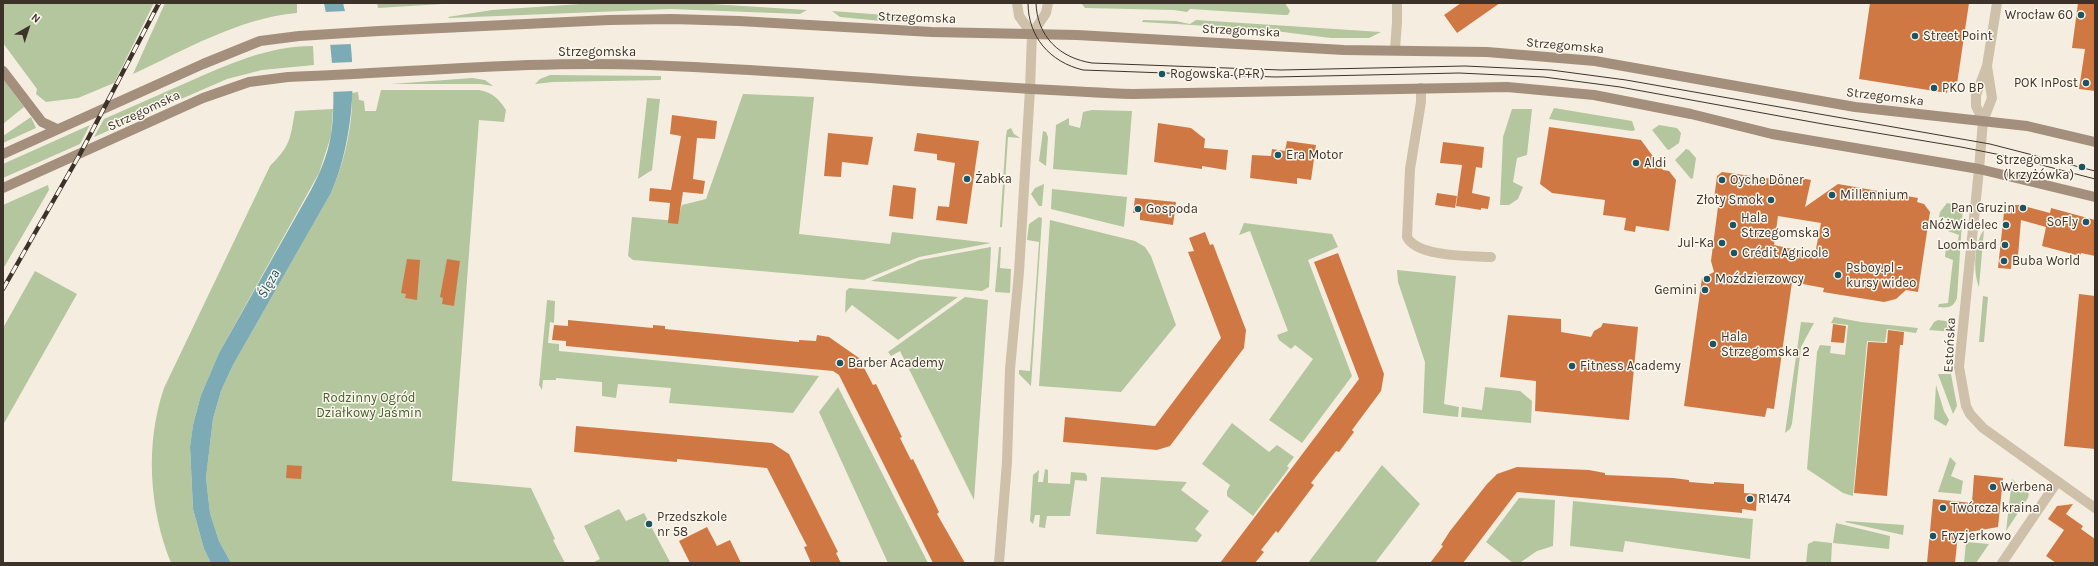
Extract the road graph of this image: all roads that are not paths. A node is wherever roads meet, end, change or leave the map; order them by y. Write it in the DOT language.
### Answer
graph roads {
  1 [pos="1017,3"];
  2 [pos="1048,3"];
  3 [pos="1397,3"];
  4 [pos="1997,3"];
  5 [pos="1032,34"];
  6 [pos="1395,49"];
  7 [pos="1987,66"];
  8 [pos="3,71"];
  9 [pos="1421,88"];
  10 [pos="1030,89"];
  11 [pos="1983,121"];
  12 [pos="57,129"];
  13 [pos="2095,142"];
  14 [pos="3,154"];
  15 [pos="1979,169"];
  16 [pos="3,188"];
  17 [pos="2095,198"];
  18 [pos="1491,257"];
  19 [pos="2057,482"];
  20 [pos="2095,508"];
  21 [pos="999,563"];
  22 [pos="2002,563"];
  1 -- 5 [label="street"];
  2 -- 5 [label="street"];
  3 -- 6 [label="street"];
  4 -- 7 [label="street"];
  5 -- 6 [label="main road, Strzegomska"];
  5 -- 10 [label="street"];
  5 -- 12 [label="main road, Strzegomska"];
  6 -- 11 [label="main road, Strzegomska"];
  7 -- 11 [label="street"];
  7 -- 11 [label="street"];
  8 -- 12 [label="main road"];
  9 -- 10 [label="main road, Strzegomska"];
  9 -- 15 [label="main road, Strzegomska"];
  9 -- 18 [label="street"];
  10 -- 16 [label="main road, Strzegomska"];
  10 -- 21 [label="street"];
  11 -- 13 [label="main road, Strzegomska"];
  11 -- 15 [label="street, Estońska"];
  12 -- 14 [label="main road, Strzegomska"];
  15 -- 17 [label="main road, Strzegomska"];
  15 -- 19 [label="street, Estońska"];
  19 -- 20 [label="street, Estońska"];
  19 -- 22 [label="street"];
}
